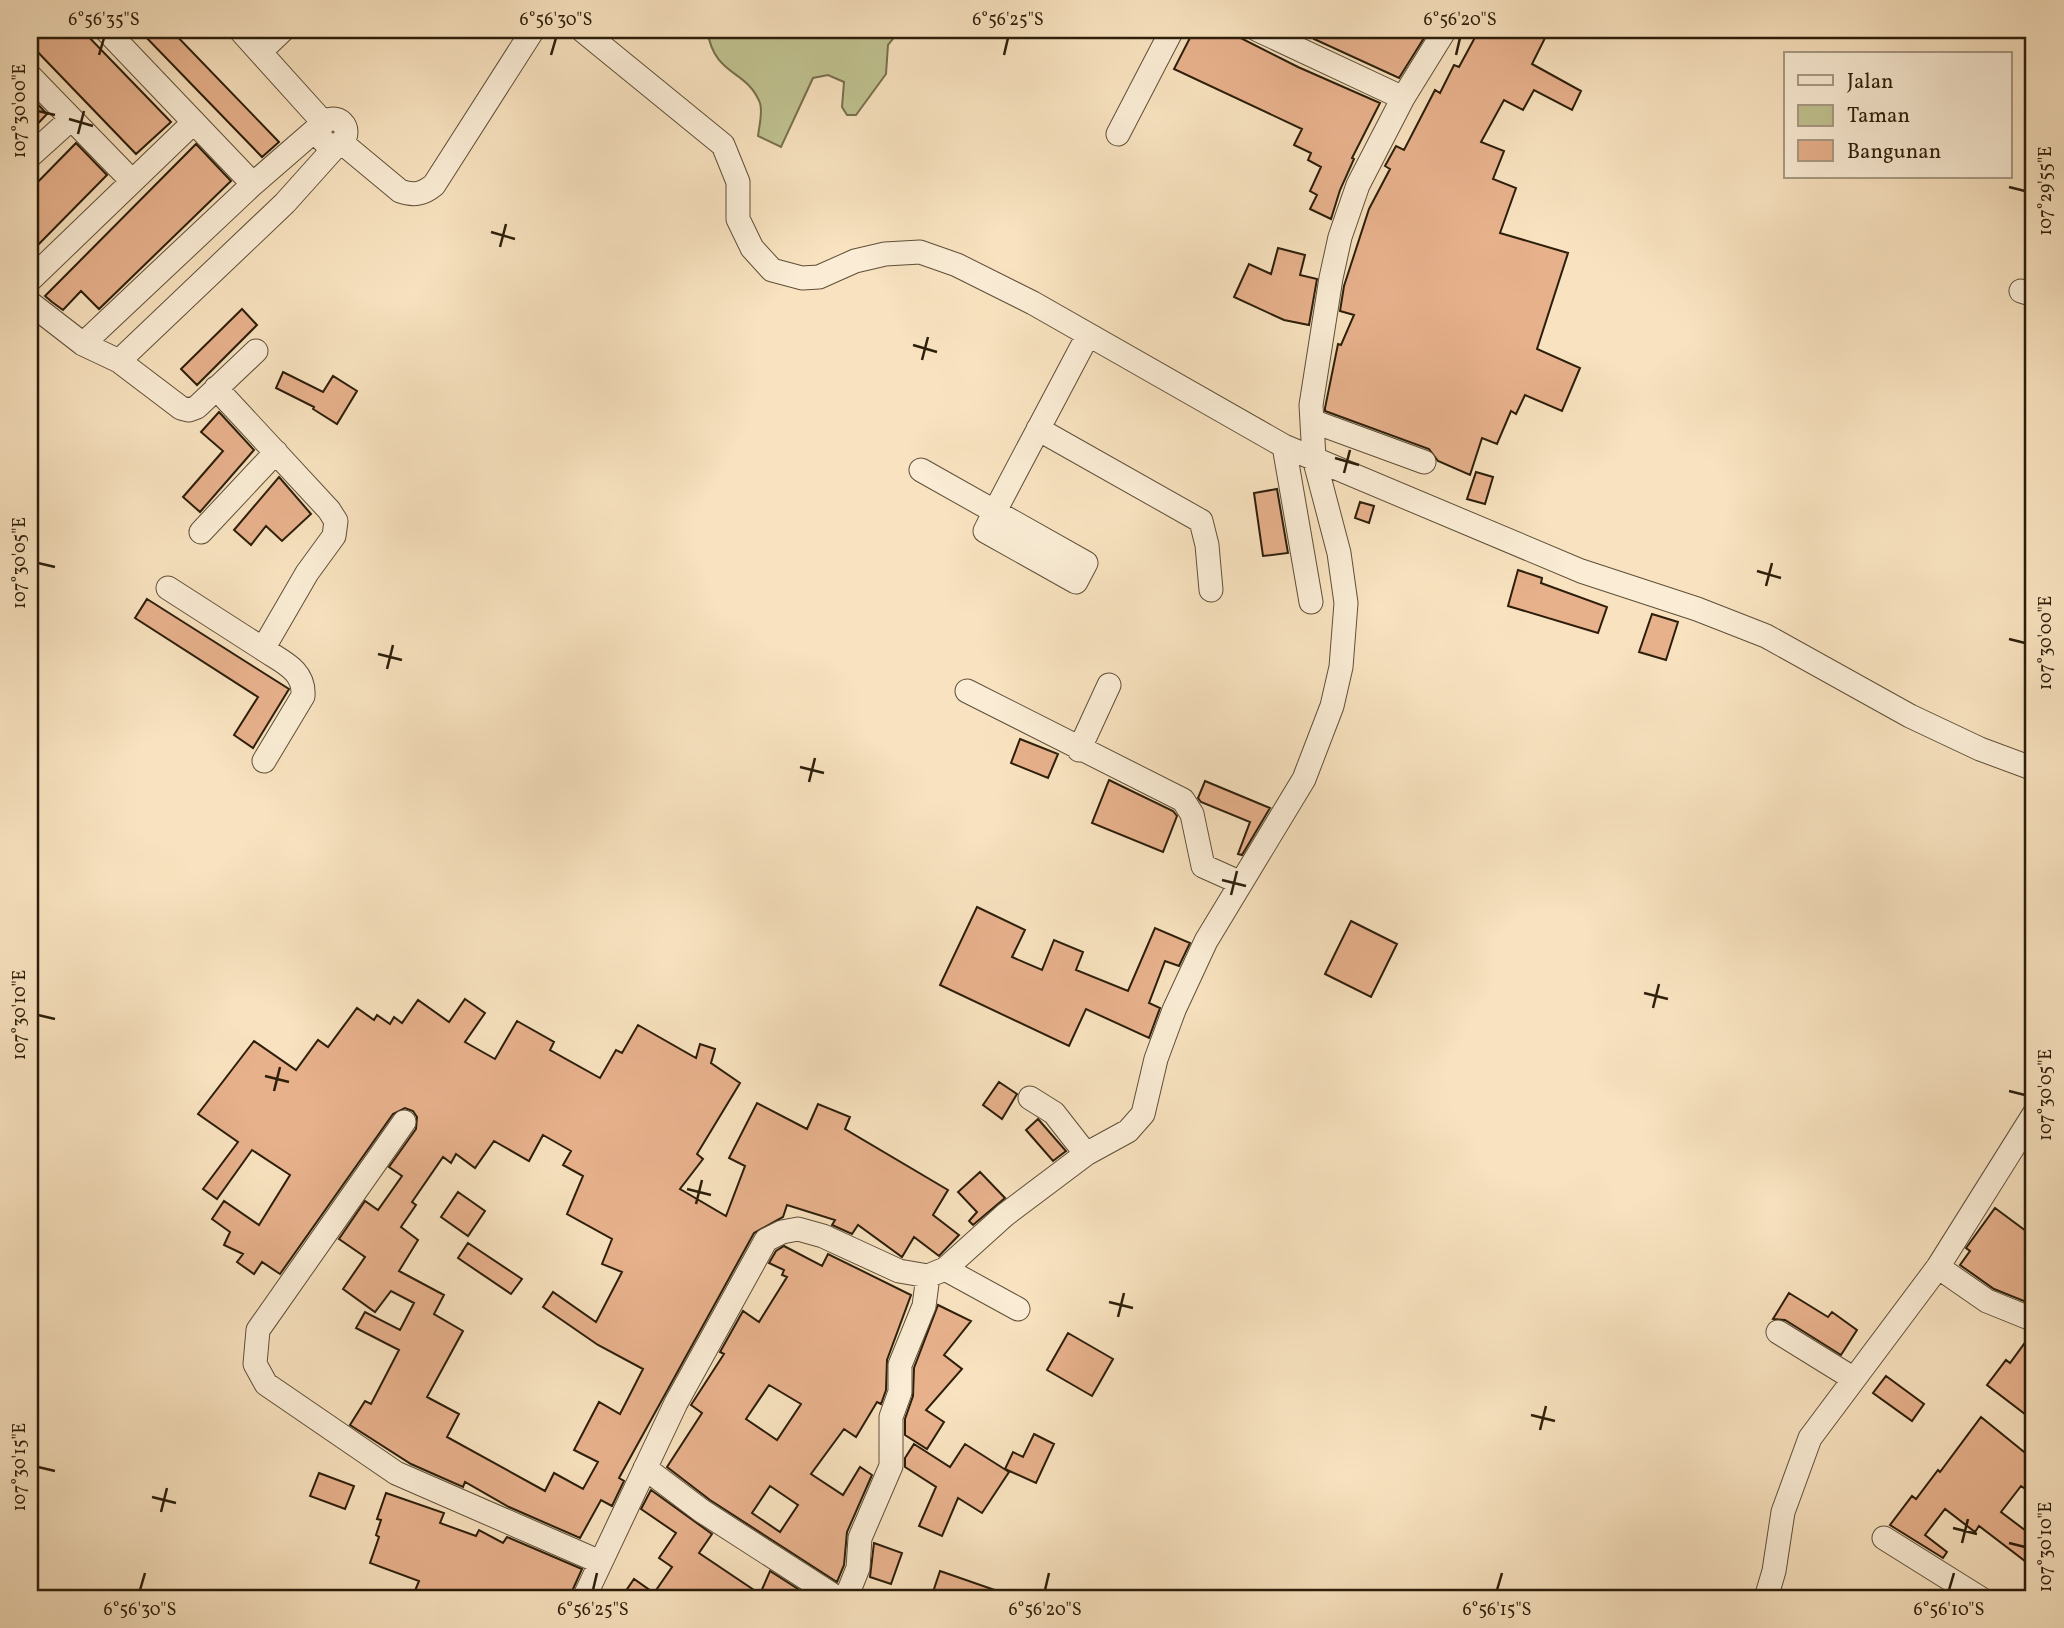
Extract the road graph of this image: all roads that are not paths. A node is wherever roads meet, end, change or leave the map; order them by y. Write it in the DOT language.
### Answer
graph roads {
  1 [pos="106,30"];
  2 [pos="240,30"];
  3 [pos="283,30"];
  4 [pos="533,30"];
  5 [pos="582,30"];
  6 [pos="1172,30"];
  7 [pos="1258,30"];
  8 [pos="1446,30"];
  9 [pos="261,51"];
  10 [pos="30,76"];
  11 [pos="1404,98"];
  12 [pos="71,119"];
  13 [pos="194,122"];
  14 [pos="322,124"];
  15 [pos="1118,134"];
  16 [pos="339,143"];
  17 [pos="30,156"];
  18 [pos="131,180"];
  19 [pos="253,184"];
  20 [pos="30,280"];
  21 [pos="30,303"];
  22 [pos="1087,335"];
  23 [pos="83,344"];
  24 [pos="256,351"];
  25 [pos="119,361"];
  26 [pos="216,388"];
  27 [pos="1312,421"];
  28 [pos="1038,429"];
  29 [pos="1284,446"];
  30 [pos="276,452"];
  31 [pos="1314,458"];
  32 [pos="1424,462"];
  33 [pos="921,470"];
  34 [pos="201,532"];
  35 [pos="168,588"];
  36 [pos="1211,590"];
  37 [pos="1311,602"];
  38 [pos="263,649"];
  39 [pos="1109,685"];
  40 [pos="967,691"];
  41 [pos="1079,750"];
  42 [pos="264,761"];
  43 [pos="2034,769"];
  44 [pos="1241,883"];
  45 [pos="1030,1098"];
  46 [pos="2034,1114"];
  47 [pos="404,1122"];
  48 [pos="1086,1154"];
  49 [pos="1938,1267"];
  50 [pos="937,1272"];
  51 [pos="1018,1309"];
  52 [pos="2034,1320"];
  53 [pos="1778,1332"];
  54 [pos="1854,1378"];
  55 [pos="645,1468"];
  56 [pos="1884,1538"];
  57 [pos="600,1562"];
  58 [pos="584,1598"];
  59 [pos="836,1598"];
  60 [pos="846,1598"];
  61 [pos="1766,1598"];
  62 [pos="1980,1598"];
  1 -- 13 [label="street"];
  2 -- 9 [label="street"];
  3 -- 9 [label="street"];
  4 -- 16 [label="street"];
  5 -- 22 [label="street"];
  6 -- 15 [label="street"];
  7 -- 11 [label="street"];
  8 -- 11 [label="street"];
  9 -- 14 [label="street"];
  10 -- 12 [label="street"];
  11 -- 27 [label="street"];
  12 -- 17 [label="street"];
  12 -- 18 [label="street"];
  13 -- 18 [label="street"];
  13 -- 19 [label="street"];
  14 -- 16 [label="street"];
  14 -- 19 [label="street"];
  16 -- 25 [label="street"];
  18 -- 20 [label="street"];
  19 -- 23 [label="street"];
  21 -- 23 [label="street"];
  22 -- 28 [label="street"];
  22 -- 29 [label="street"];
  23 -- 25 [label="street"];
  24 -- 26 [label="street"];
  25 -- 26 [label="street"];
  26 -- 30 [label="street"];
  27 -- 31 [label="street"];
  27 -- 32 [label="street"];
  28 -- 33 [label="street"];
  28 -- 36 [label="street"];
  29 -- 31 [label="street"];
  29 -- 37 [label="street"];
  30 -- 34 [label="street"];
  30 -- 38 [label="street"];
  31 -- 43 [label="street"];
  31 -- 44 [label="street"];
  35 -- 38 [label="street"];
  38 -- 42 [label="street"];
  39 -- 41 [label="street"];
  40 -- 41 [label="street"];
  41 -- 44 [label="street"];
  44 -- 48 [label="street"];
  45 -- 48 [label="street"];
  46 -- 49 [label="street"];
  47 -- 57 [label="street"];
  48 -- 50 [label="street"];
  49 -- 52 [label="street"];
  49 -- 54 [label="street"];
  50 -- 51 [label="street"];
  50 -- 55 [label="street"];
  50 -- 60 [label="street"];
  53 -- 54 [label="street"];
  54 -- 61 [label="street"];
  55 -- 57 [label="street"];
  55 -- 59 [label="street"];
  56 -- 62 [label="street"];
  57 -- 58 [label="street"];
}
